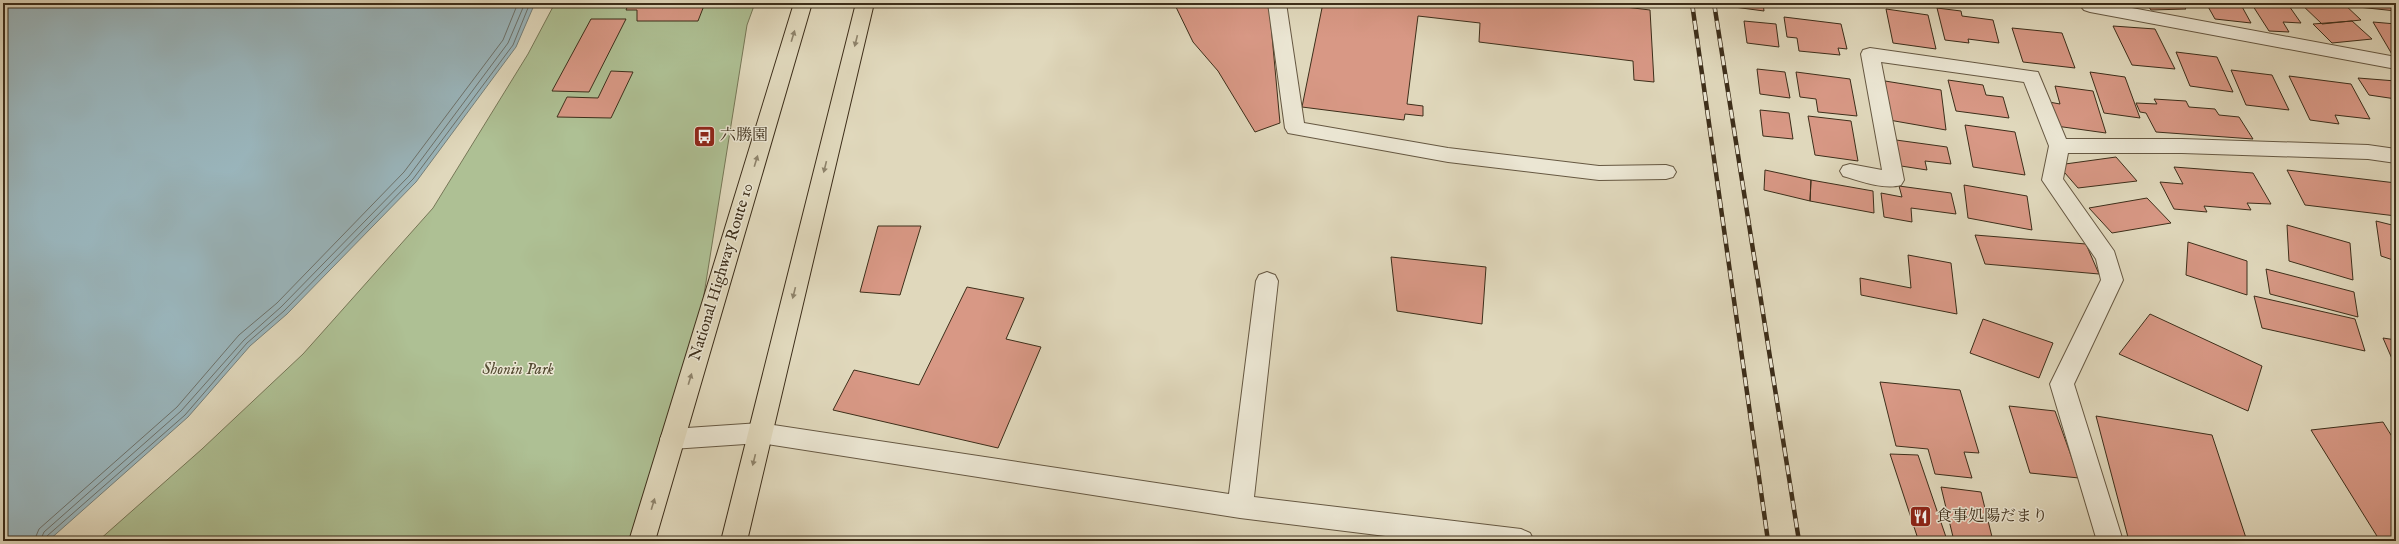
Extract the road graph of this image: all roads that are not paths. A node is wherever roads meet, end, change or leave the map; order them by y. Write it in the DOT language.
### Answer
graph roads {
  1 [pos="803,3"];
  2 [pos="866,3"];
  3 [pos="1277,3"];
  4 [pos="2087,3"];
  5 [pos="2396,63"];
  6 [pos="2059,146"];
  7 [pos="2396,156"];
  8 [pos="1850,171"];
  9 [pos="1666,172"];
  10 [pos="1267,281"];
  11 [pos="760,433"];
  12 [pos="672,439"];
  13 [pos="1240,507"];
  14 [pos="1507,540"];
  15 [pos="642,541"];
  16 [pos="734,541"];
  17 [pos="2110,541"];
  12 -- 1 [label="highway, National Highway Route 10, one-way"];
  2 -- 11 [label="highway, one-way"];
  3 -- 9 [label="street"];
  4 -- 5 [label="street"];
  6 -- 7 [label="street"];
  6 -- 8 [label="street"];
  6 -- 17 [label="street"];
  10 -- 13 [label="street"];
  11 -- 12 [label="street"];
  11 -- 13 [label="street"];
  11 -- 16 [label="highway, one-way"];
  15 -- 12 [label="highway, National Highway Route 10, one-way"];
  13 -- 14 [label="street"];
}
